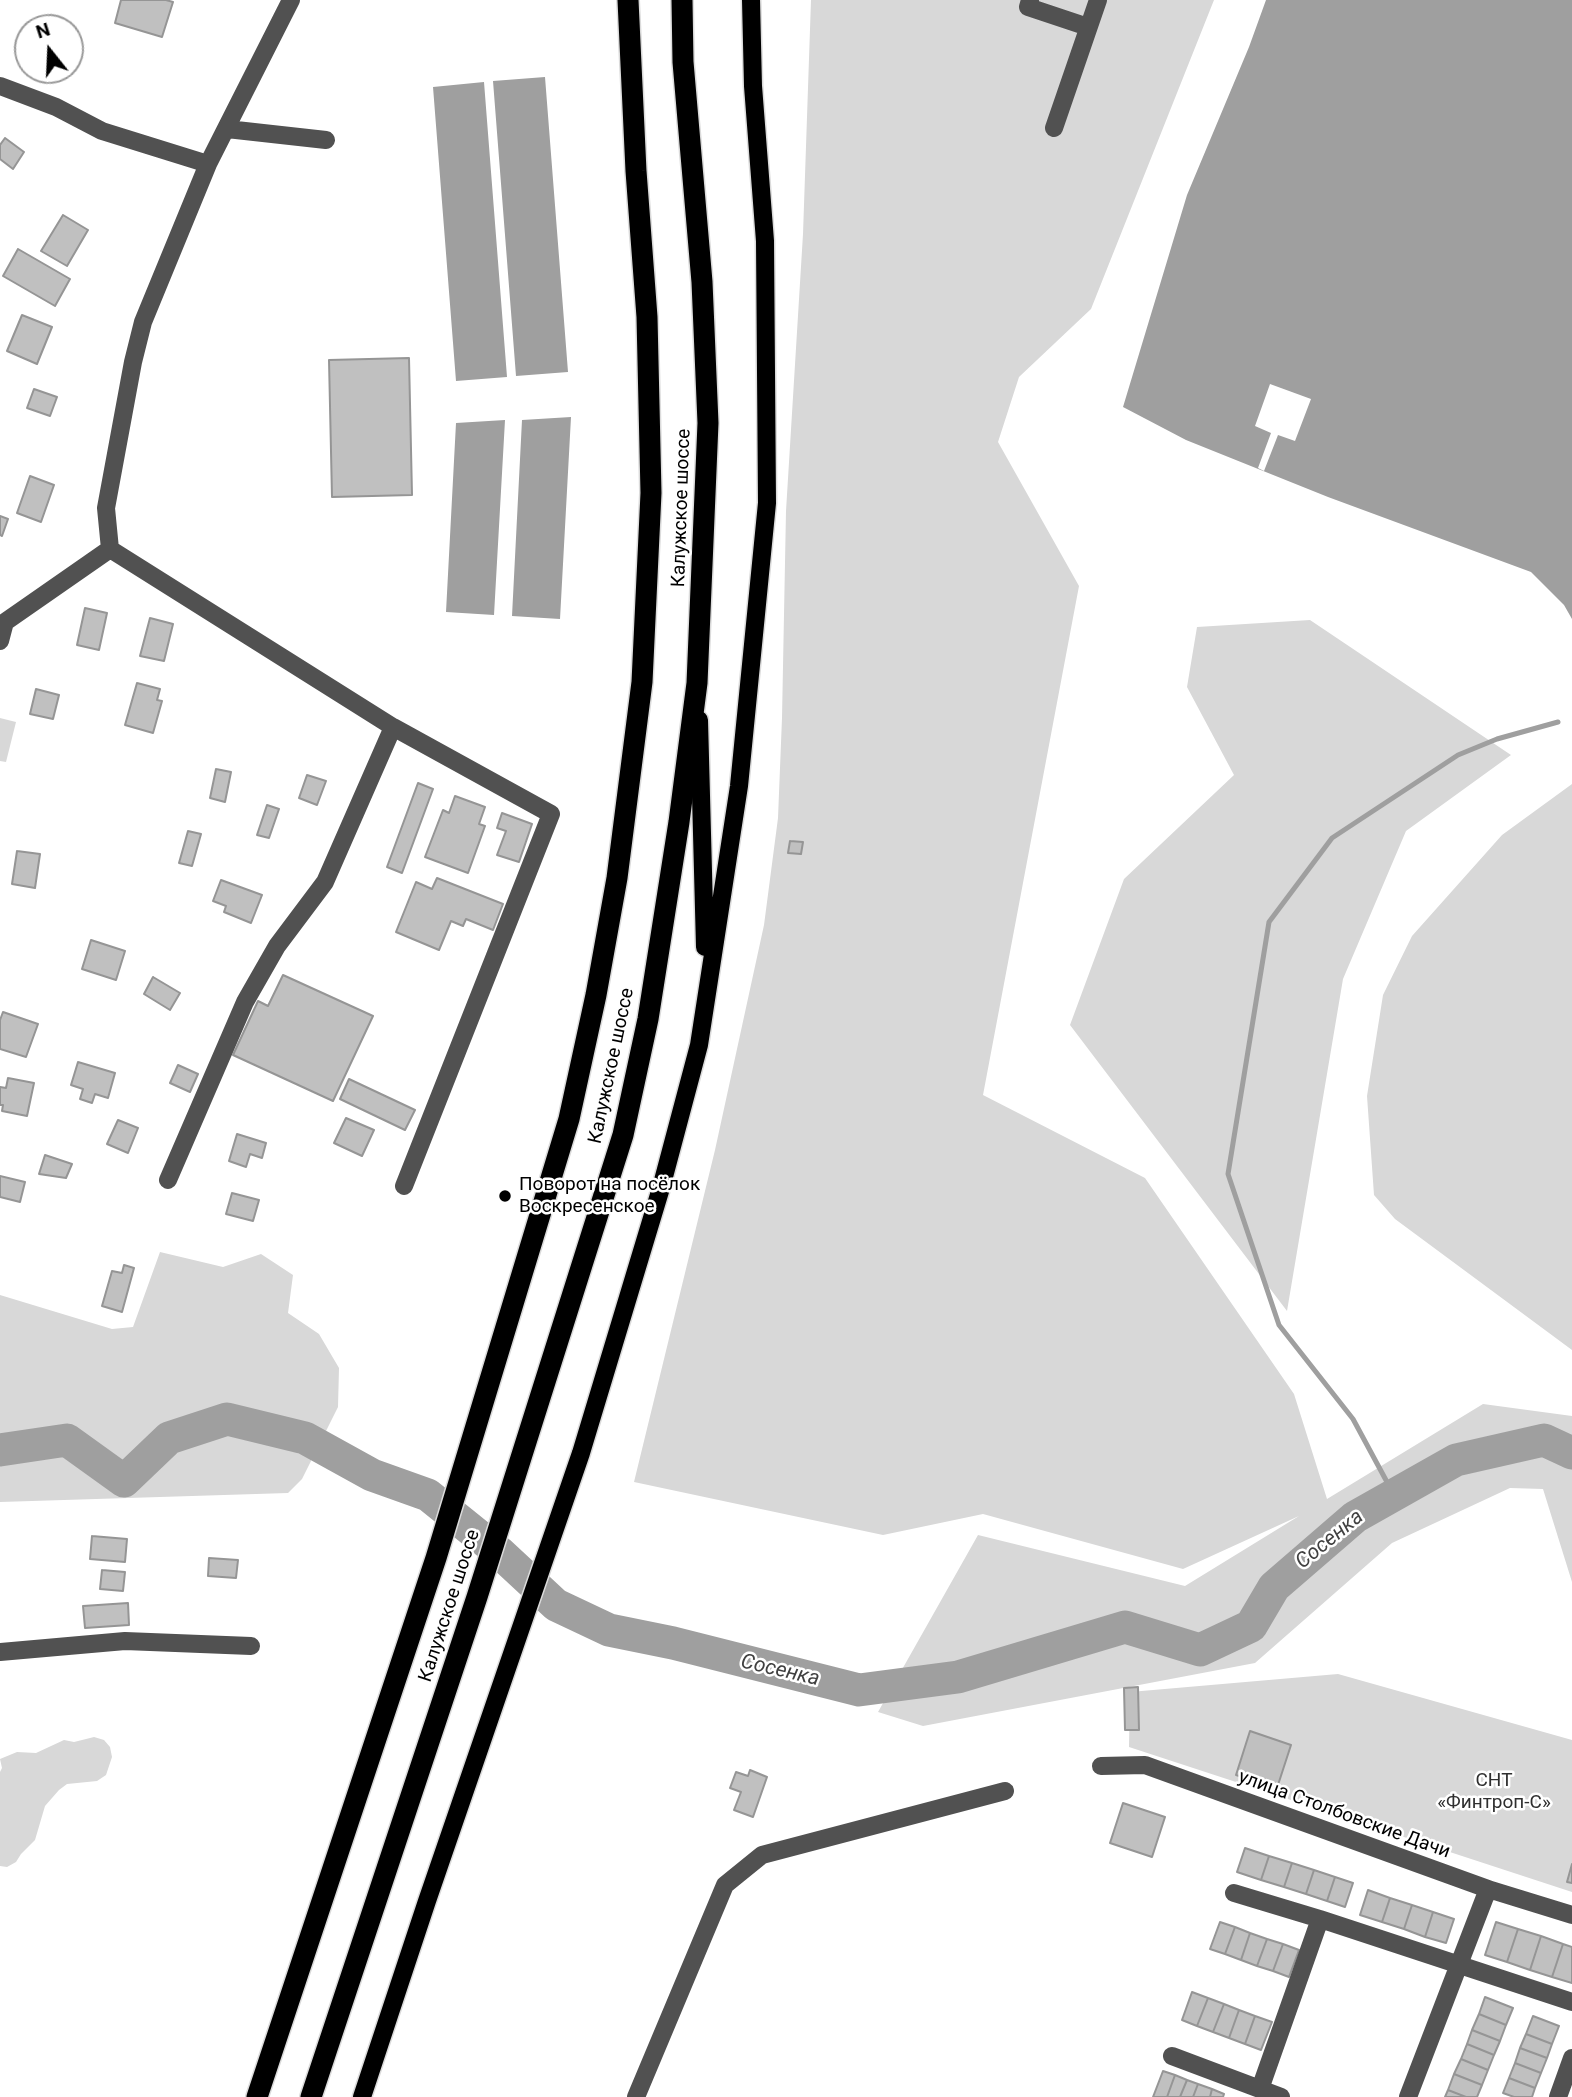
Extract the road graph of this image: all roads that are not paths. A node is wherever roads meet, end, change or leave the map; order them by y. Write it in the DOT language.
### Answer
graph roads {
  1 [pos="291,0"];
  2 [pos="628,0"];
  3 [pos="682,0"];
  4 [pos="751,0"];
  5 [pos="1031,0"];
  6 [pos="1098,0"];
  7 [pos="1088,27"];
  8 [pos="0,86"];
  9 [pos="1054,128"];
  10 [pos="227,129"];
  11 [pos="326,140"];
  12 [pos="208,164"];
  13 [pos="110,549"];
  14 [pos="2,621"];
  15 [pos="0,641"];
  16 [pos="697,683"];
  17 [pos="393,727"];
  18 [pos="706,996"];
  19 [pos="167,1180"];
  20 [pos="404,1186"];
  21 [pos="251,1646"];
  22 [pos="0,1652"];
  23 [pos="1101,1766"];
  24 [pos="1005,1791"];
  25 [pos="1488,1889"];
  26 [pos="1234,1893"];
  27 [pos="1572,1915"];
  28 [pos="1320,1919"];
  29 [pos="1458,1964"];
  30 [pos="1572,2002"];
  31 [pos="1172,2056"];
  32 [pos="1572,2058"];
  33 [pos="1260,2089"];
  34 [pos="257,2097"];
  35 [pos="311,2097"];
  36 [pos="362,2097"];
  37 [pos="636,2097"];
  38 [pos="1281,2097"];
  39 [pos="1408,2097"];
  40 [pos="1558,2097"];
  1 -- 10 [label="street"];
  2 -- 34 [label="highway, Калужское шоссе"];
  3 -- 16 [label="highway, Калужское шоссе"];
  4 -- 18 [label="main road"];
  5 -- 7 [label="street"];
  6 -- 7 [label="street"];
  7 -- 9 [label="street"];
  8 -- 12 [label="street"];
  10 -- 11 [label="street"];
  10 -- 12 [label="street"];
  12 -- 13 [label="street"];
  13 -- 14 [label="street"];
  13 -- 17 [label="street"];
  14 -- 15 [label="street"];
  16 -- 18 [label="main road"];
  16 -- 35 [label="highway, Калужское шоссе"];
  17 -- 19 [label="street"];
  17 -- 20 [label="street"];
  18 -- 36 [label="main road"];
  21 -- 22 [label="street"];
  23 -- 25 [label="street, улица Столбовские Дачи"];
  24 -- 37 [label="street"];
  25 -- 27 [label="street, улица Столбовские Дачи"];
  25 -- 29 [label="street"];
  26 -- 28 [label="street"];
  28 -- 29 [label="street"];
  28 -- 33 [label="street"];
  29 -- 30 [label="street"];
  29 -- 39 [label="street"];
  31 -- 33 [label="street"];
  32 -- 40 [label="street"];
  33 -- 38 [label="street"];
}
